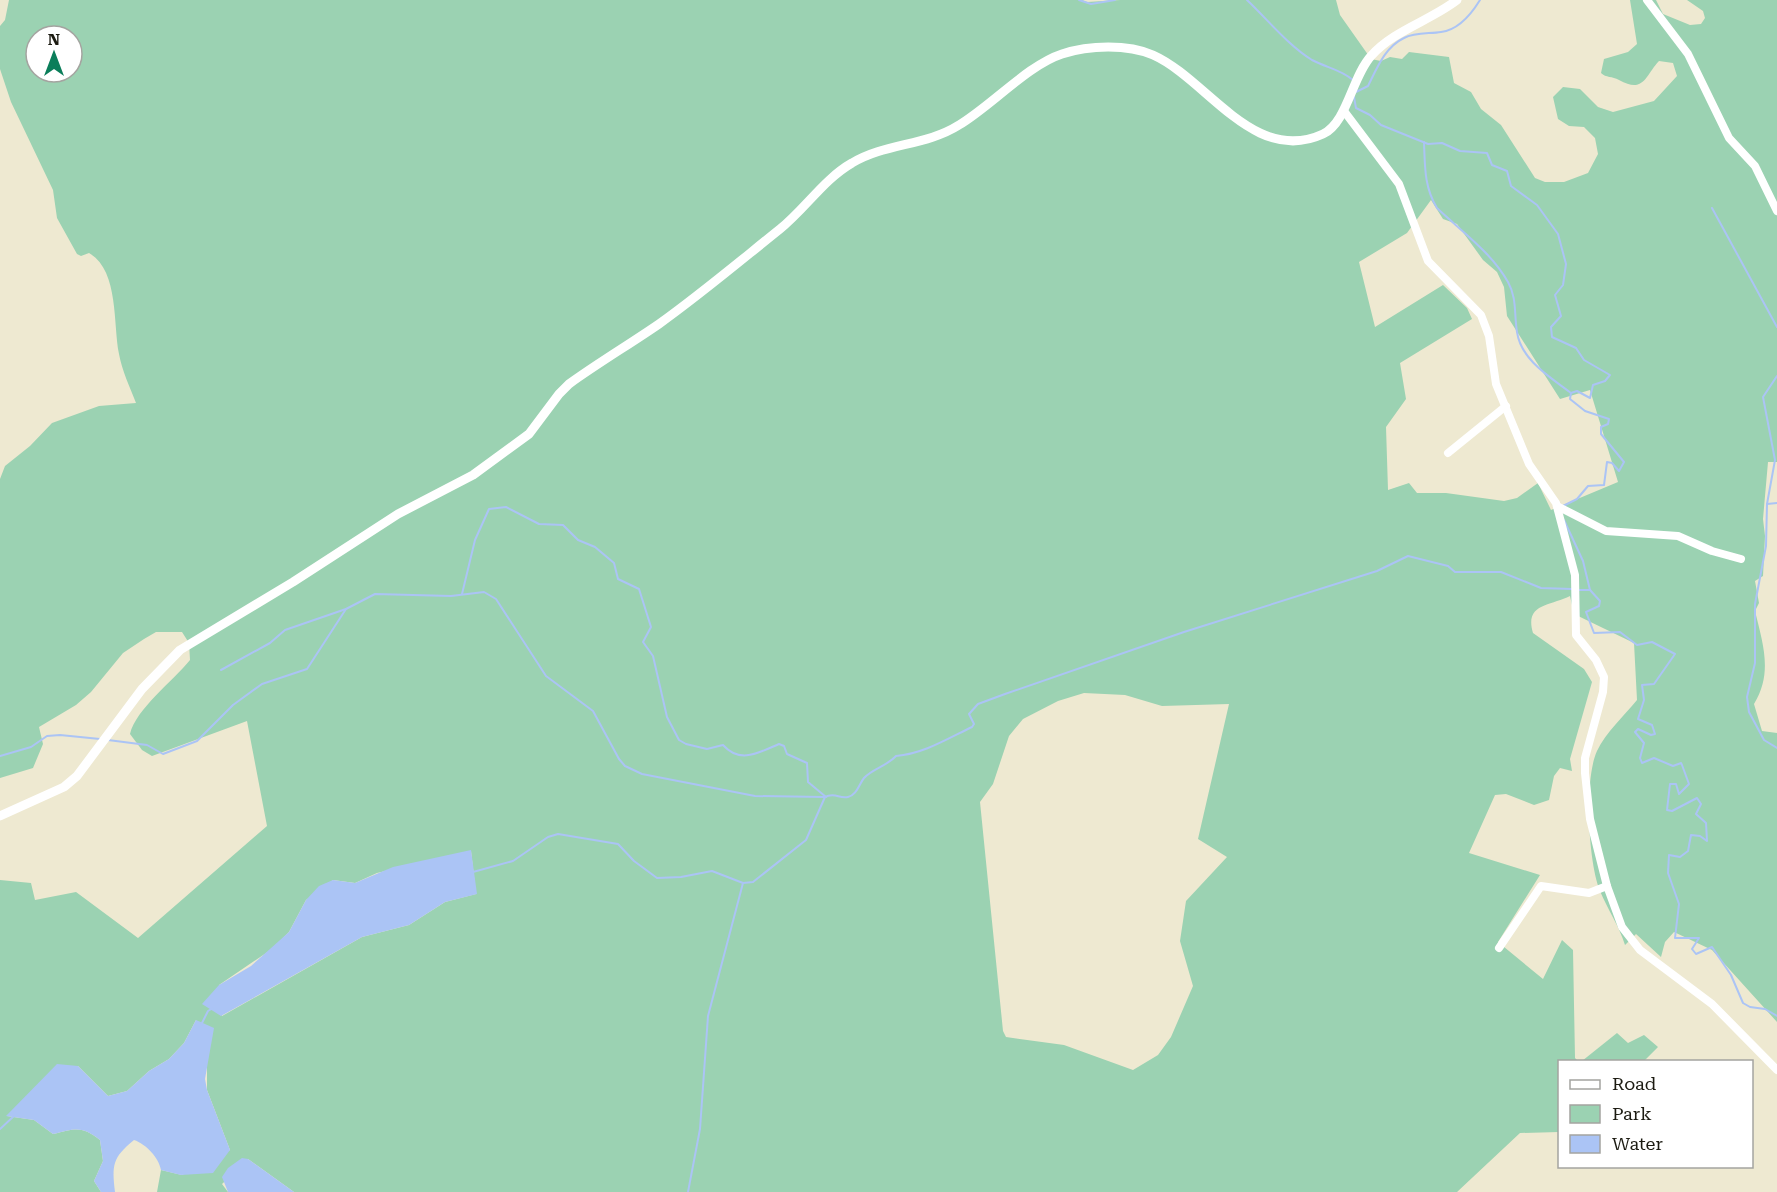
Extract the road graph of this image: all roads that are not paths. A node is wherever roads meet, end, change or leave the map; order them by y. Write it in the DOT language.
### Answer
graph roads {
  1 [pos="1457,0"];
  2 [pos="1647,0"];
  3 [pos="1344,111"];
  4 [pos="1777,211"];
  5 [pos="1506,406"];
  6 [pos="1448,453"];
  7 [pos="1557,506"];
  8 [pos="1741,559"];
  9 [pos="0,816"];
  10 [pos="1607,886"];
  11 [pos="1499,948"];
  12 [pos="1777,1070"];
  1 -- 3 [label="street"];
  2 -- 4 [label="street"];
  3 -- 5 [label="street"];
  3 -- 9 [label="street"];
  5 -- 6 [label="street"];
  5 -- 7 [label="street"];
  7 -- 8 [label="street"];
  7 -- 10 [label="street"];
  10 -- 11 [label="street"];
  10 -- 12 [label="street"];
}
